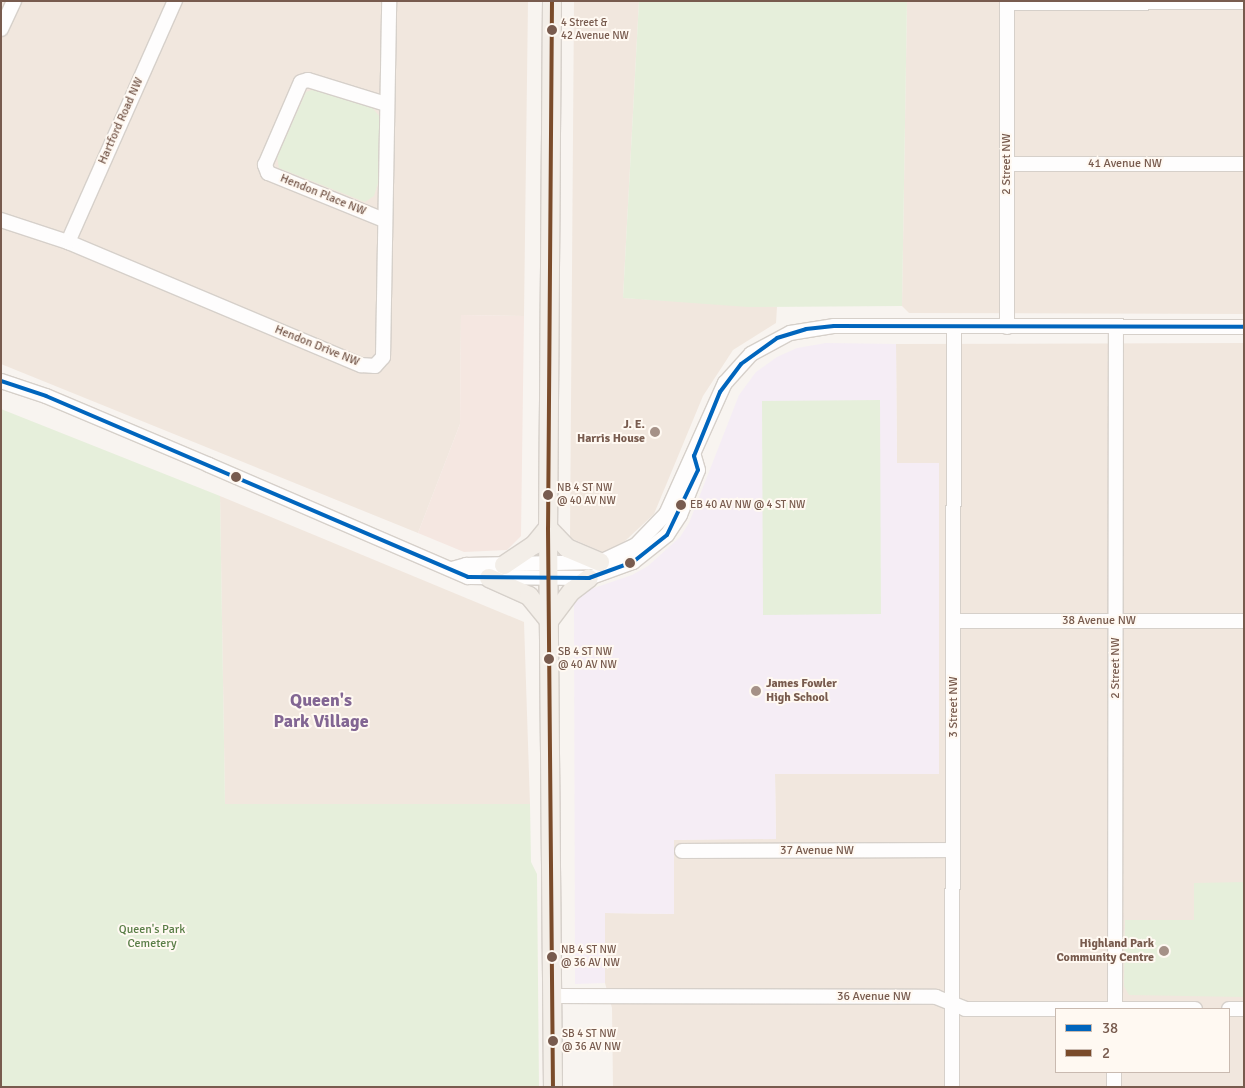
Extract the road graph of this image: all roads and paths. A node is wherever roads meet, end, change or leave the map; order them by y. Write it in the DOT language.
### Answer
graph roads {
  1 [pos="14,1"];
  2 [pos="175,1"];
  3 [pos="389,1"];
  4 [pos="552,1"];
  5 [pos="1007,2"];
  6 [pos="1141,2"];
  7 [pos="1244,2"];
  8 [pos="1,29"];
  9 [pos="386,104"];
  10 [pos="1007,164"];
  11 [pos="1244,164"];
  12 [pos="1,220"];
  13 [pos="384,220"];
  14 [pos="68,242"];
  15 [pos="954,327"];
  16 [pos="1007,327"];
  17 [pos="1116,327"];
  18 [pos="1244,327"];
  19 [pos="1,381"];
  20 [pos="694,456"];
  21 [pos="548,528"];
  22 [pos="600,562"];
  23 [pos="504,565"];
  24 [pos="452,569"];
  25 [pos="548,572"];
  26 [pos="489,578"];
  27 [pos="589,578"];
  28 [pos="549,621"];
  29 [pos="954,621"];
  30 [pos="1116,621"];
  31 [pos="1244,621"];
  32 [pos="953,850"];
  33 [pos="682,851"];
  34 [pos="551,996"];
  35 [pos="952,1004"];
  36 [pos="1114,1008"];
  37 [pos="1055,1009"];
  38 [pos="1230,1009"];
  39 [pos="1244,1009"];
  40 [pos="1114,1073"];
  41 [pos="553,1087"];
  42 [pos="952,1087"];
  43 [pos="1114,1087"];
  1 -- 8 [label="street"];
  2 -- 14 [label="street, Hartford Road NW"];
  3 -- 9 [label="street, Hendon Drive NW"];
  4 -- 21 [label="main road"];
  5 -- 6 [label="street"];
  5 -- 10 [label="street, 2 Street NW"];
  6 -- 7 [label="street"];
  9 -- 13 [label="street, Hendon Drive NW"];
  9 -- 13 [label="street, Hendon Place NW"];
  10 -- 11 [label="street, 41 Avenue NW"];
  10 -- 16 [label="street, 2 Street NW"];
  12 -- 14 [label="street, Hendon Drive NW"];
  13 -- 14 [label="street, Hendon Drive NW"];
  15 -- 16 [label="street"];
  15 -- 20 [label="street"];
  15 -- 29 [label="street, 3 Street NW"];
  16 -- 17 [label="street"];
  17 -- 18 [label="street"];
  17 -- 30 [label="street, 2 Street NW"];
  19 -- 24 [label="street"];
  20 -- 22 [label="street"];
  20 -- 27 [label="street"];
  21 -- 22 [label="main road"];
  21 -- 23 [label="main road"];
  21 -- 25 [label="main road"];
  22 -- 25 [label="street"];
  23 -- 24 [label="street"];
  23 -- 25 [label="street"];
  24 -- 26 [label="street"];
  25 -- 26 [label="street"];
  25 -- 27 [label="street"];
  25 -- 28 [label="main road"];
  26 -- 28 [label="main road"];
  27 -- 28 [label="main road"];
  28 -- 34 [label="main road"];
  29 -- 30 [label="street, 38 Avenue NW"];
  29 -- 32 [label="street, 3 Street NW"];
  30 -- 31 [label="street, 38 Avenue NW"];
  30 -- 36 [label="street, 2 Street NW"];
  32 -- 33 [label="street, 37 Avenue NW"];
  32 -- 35 [label="street, 3 Street NW"];
  34 -- 35 [label="street, 36 Avenue NW"];
  34 -- 41 [label="main road"];
  35 -- 37 [label="street, 36 Avenue NW"];
  35 -- 42 [label="street, 3 Street NW"];
  38 -- 39 [label="street"];
  40 -- 43 [label="street"];
}
